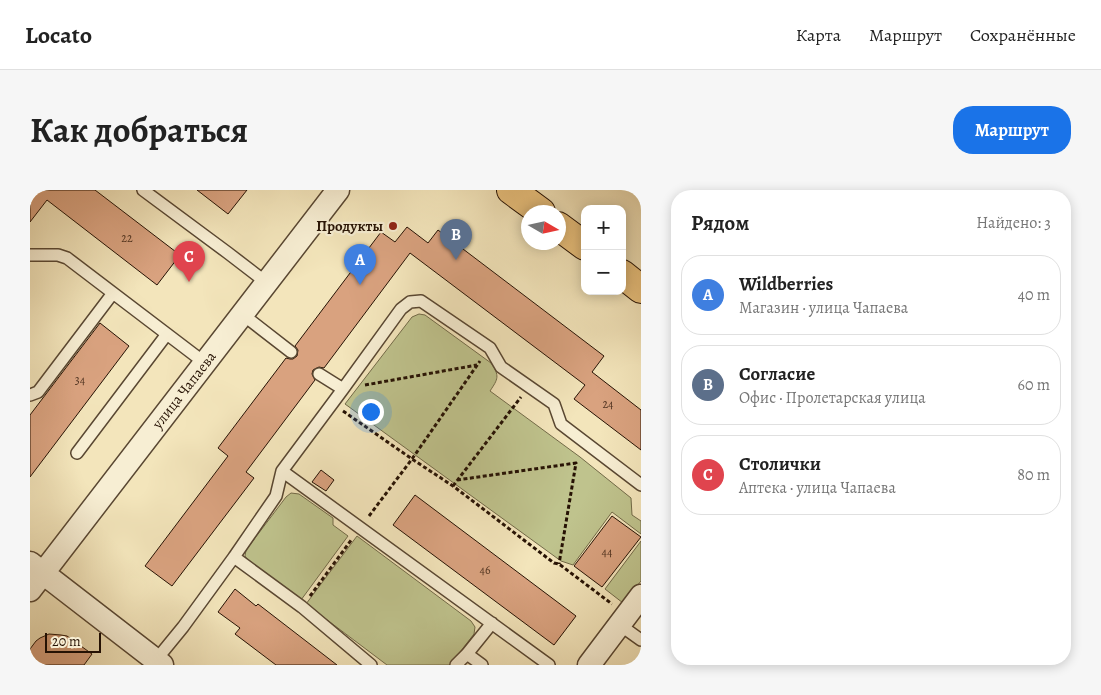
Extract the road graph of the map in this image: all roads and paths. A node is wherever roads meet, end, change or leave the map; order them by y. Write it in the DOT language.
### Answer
graph roads {
  1 [pos="143,190"];
  2 [pos="338,190"];
  3 [pos="511,190"];
  4 [pos="531,205"];
  5 [pos="566,232"];
  6 [pos="581,243"];
  7 [pos="30,255"];
  8 [pos="626,277"];
  9 [pos="267,283"];
  10 [pos="641,289"];
  11 [pos="113,293"];
  12 [pos="242,314"];
  13 [pos="167,334"];
  14 [pos="490,348"];
  15 [pos="290,352"];
  16 [pos="205,363"];
  17 [pos="477,365"];
  18 [pos="319,374"];
  19 [pos="528,387"];
  20 [pos="344,389"];
  21 [pos="30,396"];
  22 [pos="332,403"];
  23 [pos="77,453"];
  24 [pos="412,459"];
  25 [pos="282,471"];
  26 [pos="457,480"];
  27 [pos="641,485"];
  28 [pos="453,486"];
  29 [pos="360,528"];
  30 [pos="234,557"];
  31 [pos="559,564"];
  32 [pos="34,576"];
  33 [pos="641,596"];
  34 [pos="302,607"];
  35 [pos="624,620"];
  36 [pos="492,623"];
  37 [pos="641,640"];
  38 [pos="467,654"];
  39 [pos="159,663"];
  40 [pos="370,665"];
  41 [pos="456,665"];
  42 [pos="482,665"];
  43 [pos="549,665"];
  44 [pos="588,665"];
  1 -- 9 [label="lane"];
  2 -- 9 [label="street, улица Чапаева"];
  3 -- 4 [label="main road"];
  5 -- 6 [label="main road"];
  7 -- 11 [label="lane"];
  8 -- 10 [label="main road"];
  9 -- 12 [label="street, улица Чапаева"];
  11 -- 13 [label="lane"];
  11 -- 21 [label="lane"];
  12 -- 15 [label="lane"];
  12 -- 16 [label="street, улица Чапаева"];
  13 -- 16 [label="lane"];
  13 -- 23 [label="lane"];
  14 -- 17 [label="path"];
  14 -- 19 [label="lane"];
  14 -- 20 [label="lane"];
  16 -- 32 [label="street, улица Чапаева"];
  17 -- 20 [label="path"];
  17 -- 24 [label="path"];
  18 -- 20 [label="lane"];
  19 -- 26 [label="path"];
  19 -- 27 [label="lane"];
  20 -- 22 [label="lane"];
  22 -- 24 [label="path"];
  22 -- 25 [label="lane"];
  24 -- 28 [label="path"];
  24 -- 29 [label="path"];
  25 -- 29 [label="lane"];
  25 -- 30 [label="lane"];
  26 -- 28 [label="path"];
  26 -- 31 [label="path"];
  28 -- 31 [label="path"];
  29 -- 34 [label="path"];
  29 -- 36 [label="lane"];
  30 -- 34 [label="lane"];
  30 -- 39 [label="lane"];
  31 -- 35 [label="path"];
  32 -- 39 [label="street"];
  33 -- 35 [label="street"];
  34 -- 40 [label="lane"];
  35 -- 37 [label="lane"];
  35 -- 44 [label="street"];
  36 -- 38 [label="lane"];
  36 -- 43 [label="lane"];
  38 -- 41 [label="lane"];
  38 -- 42 [label="lane"];
}
